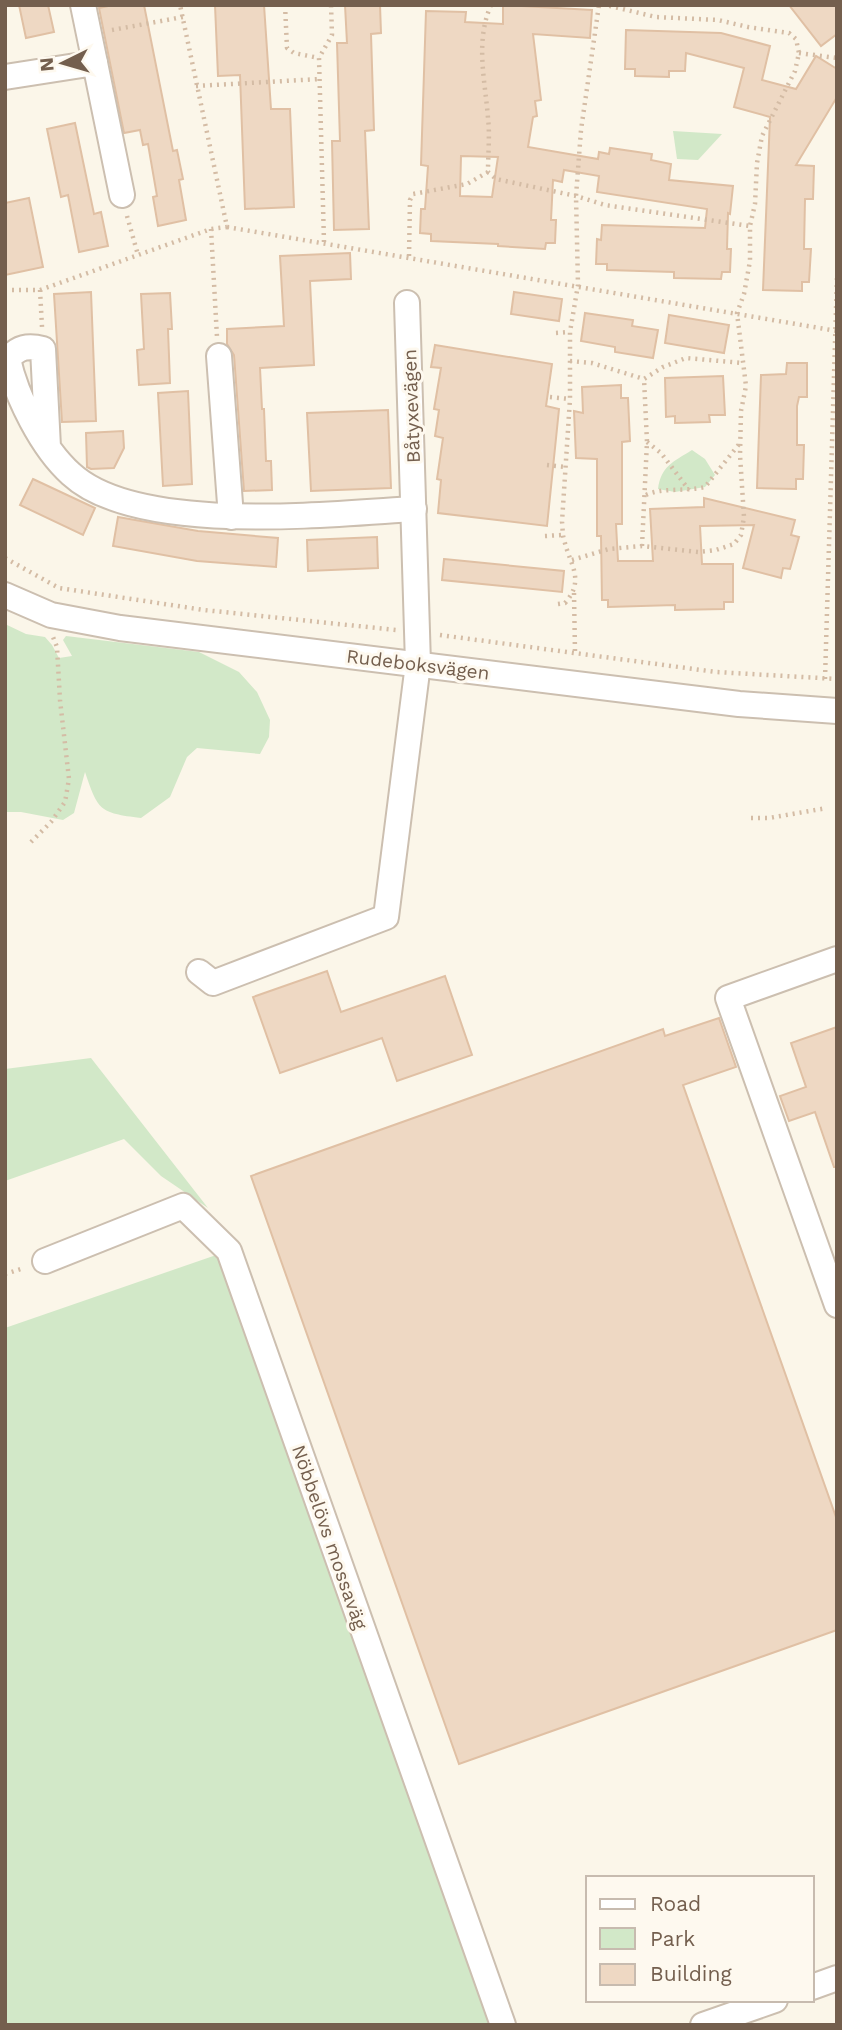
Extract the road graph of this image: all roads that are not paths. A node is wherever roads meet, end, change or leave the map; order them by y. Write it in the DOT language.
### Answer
graph roads {
  1 [pos="83,5"];
  2 [pos="95,63"];
  3 [pos="5,77"];
  4 [pos="122,195"];
  5 [pos="407,303"];
  6 [pos="219,356"];
  7 [pos="48,447"];
  8 [pos="414,509"];
  9 [pos="231,517"];
  10 [pos="5,594"];
  11 [pos="418,664"];
  12 [pos="837,711"];
  13 [pos="837,959"];
  14 [pos="199,972"];
  15 [pos="45,1261"];
  16 [pos="837,1305"];
  17 [pos="837,1978"];
  18 [pos="814,1986"];
  19 [pos="769,2002"];
  20 [pos="503,2025"];
  21 [pos="703,2025"];
  1 -- 2 [label="street"];
  2 -- 3 [label="street"];
  2 -- 4 [label="street"];
  5 -- 8 [label="street, Båtyxevägen"];
  6 -- 9 [label="street"];
  7 -- 7 [label="street"];
  7 -- 9 [label="street"];
  8 -- 9 [label="street"];
  8 -- 11 [label="street, Båtyxevägen"];
  10 -- 11 [label="street, Rudeboksvägen"];
  11 -- 12 [label="street, Rudeboksvägen"];
  11 -- 14 [label="street, Båtyxevägen"];
  13 -- 16 [label="street"];
  15 -- 20 [label="street, Nöbbelövs mossaväg"];
  17 -- 18 [label="street"];
  19 -- 21 [label="street"];
}
